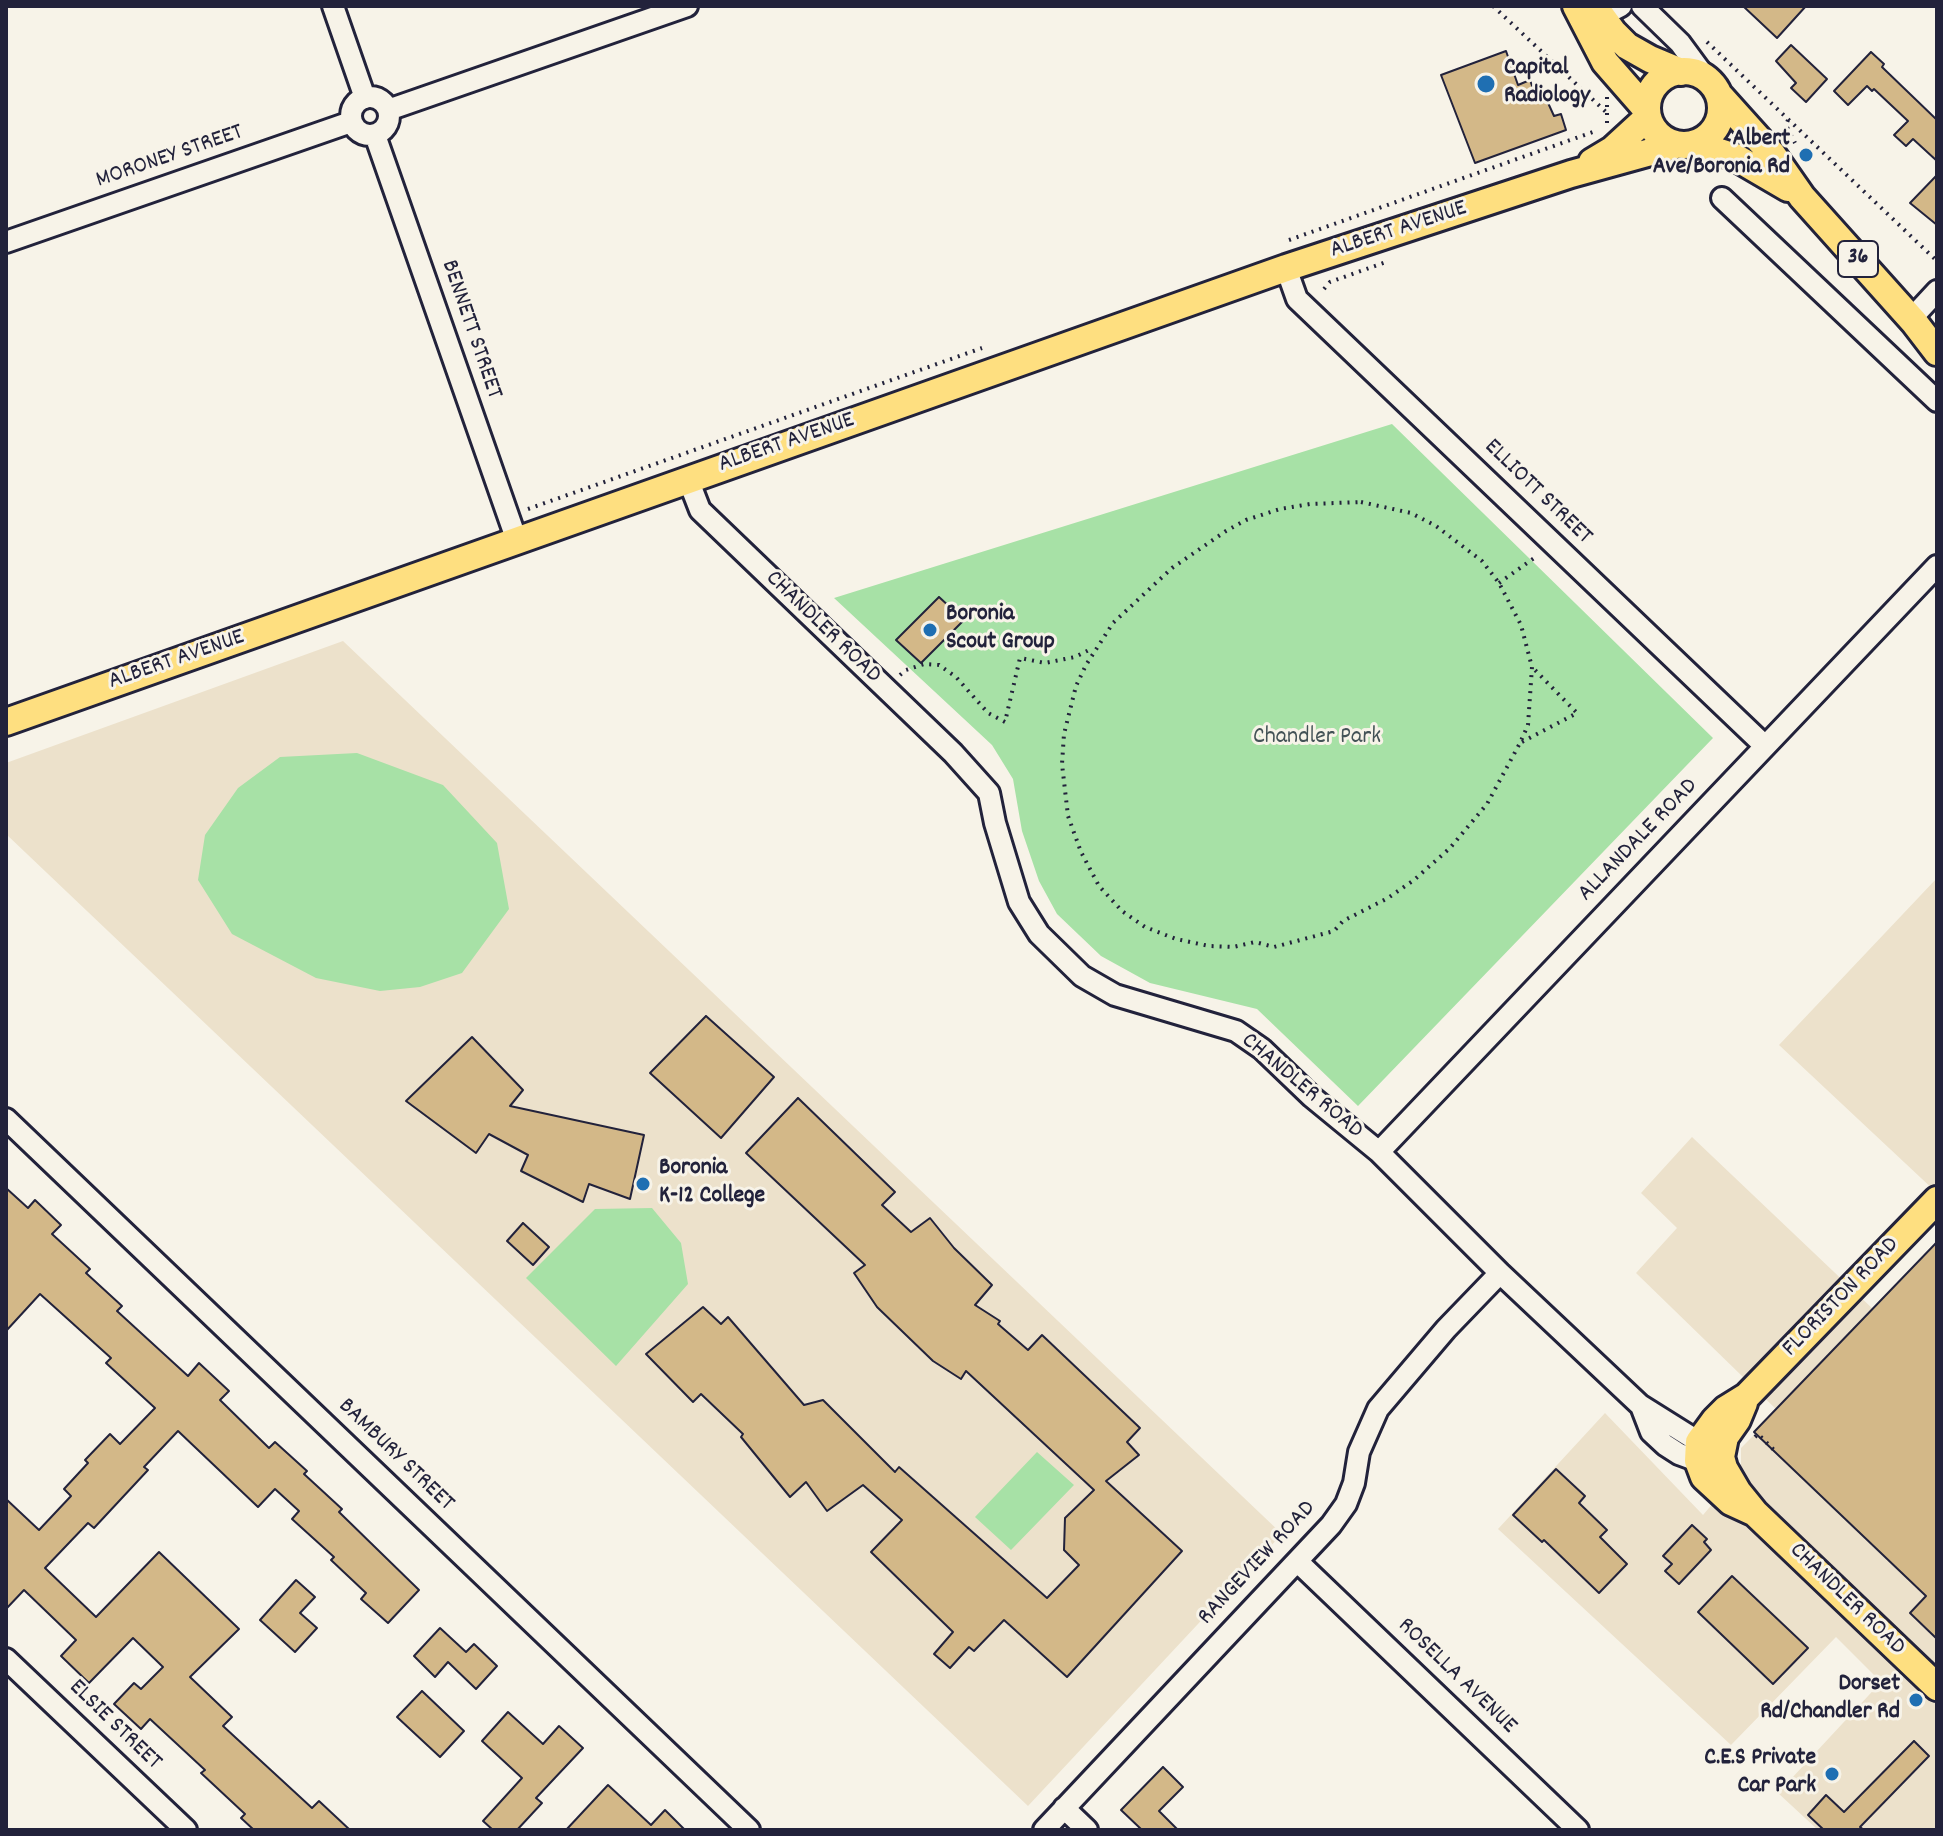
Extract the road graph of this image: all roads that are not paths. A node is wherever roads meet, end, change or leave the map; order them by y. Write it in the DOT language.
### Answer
graph roads {
  1 [pos="333,6"];
  2 [pos="687,6"];
  3 [pos="1576,6"];
  4 [pos="1642,6"];
  5 [pos="1606,9"];
  6 [pos="1702,82"];
  7 [pos="365,98"];
  8 [pos="388,110"];
  9 [pos="1647,113"];
  10 [pos="351,122"];
  11 [pos="375,135"];
  12 [pos="1685,144"];
  13 [pos="1571,174"];
  14 [pos="1802,197"];
  15 [pos="1722,198"];
  16 [pos="6,242"];
  17 [pos="1286,268"];
  18 [pos="1937,291"];
  19 [pos="1912,320"];
  20 [pos="1937,339"];
  21 [pos="1937,352"];
  22 [pos="1937,401"];
  23 [pos="688,479"];
  24 [pos="517,541"];
  25 [pos="1937,566"];
  26 [pos="6,722"];
  27 [pos="1765,746"];
  28 [pos="6,1119"];
  29 [pos="1379,1152"];
  30 [pos="1937,1200"];
  31 [pos="1500,1273"];
  32 [pos="1706,1453"];
  33 [pos="1298,1562"];
  34 [pos="6,1659"];
  35 [pos="1937,1687"];
  36 [pos="1064,1808"];
  37 [pos="186,1830"];
  38 [pos="749,1830"];
  39 [pos="1044,1830"];
  40 [pos="1087,1830"];
  41 [pos="1578,1830"];
  1 -- 7 [label="street"];
  2 -- 8 [label="street"];
  3 -- 9 [label="main road, 36"];
  4 -- 6 [label="street"];
  5 -- 6 [label="main road, 36"];
  6 -- 9 [label="main road"];
  6 -- 12 [label="main road"];
  6 -- 14 [label="main road, 36"];
  7 -- 8 [label="street"];
  7 -- 10 [label="street"];
  8 -- 11 [label="street"];
  9 -- 12 [label="main road, 36"];
  9 -- 13 [label="main road, ALBERT AVENUE"];
  10 -- 11 [label="street"];
  10 -- 16 [label="street, MORONEY STREET"];
  11 -- 24 [label="street, BENNETT STREET"];
  12 -- 13 [label="main road, ALBERT AVENUE"];
  12 -- 14 [label="main road, 36"];
  13 -- 17 [label="main road, ALBERT AVENUE"];
  14 -- 19 [label="main road, 36"];
  15 -- 22 [label="street"];
  17 -- 23 [label="main road, ALBERT AVENUE"];
  17 -- 27 [label="street, ELLIOTT STREET"];
  18 -- 19 [label="street"];
  19 -- 20 [label="main road, 36"];
  19 -- 21 [label="main road, 36"];
  23 -- 24 [label="main road, ALBERT AVENUE"];
  23 -- 29 [label="street, CHANDLER ROAD"];
  24 -- 26 [label="main road, ALBERT AVENUE"];
  25 -- 27 [label="street, ALLANDALE ROAD"];
  27 -- 29 [label="street, ALLANDALE ROAD"];
  28 -- 38 [label="street, BAMBURY STREET"];
  29 -- 31 [label="street, CHANDLER ROAD"];
  30 -- 32 [label="main road, FLORISTON ROAD"];
  31 -- 32 [label="street, CHANDLER ROAD"];
  31 -- 33 [label="street, RANGEVIEW ROAD"];
  32 -- 35 [label="main road, CHANDLER ROAD"];
  33 -- 36 [label="street, RANGEVIEW ROAD"];
  33 -- 41 [label="street, ROSELLA AVENUE"];
  34 -- 37 [label="street, ELSIE STREET"];
  36 -- 39 [label="street, RANGEVIEW ROAD"];
  36 -- 40 [label="street"];
}
